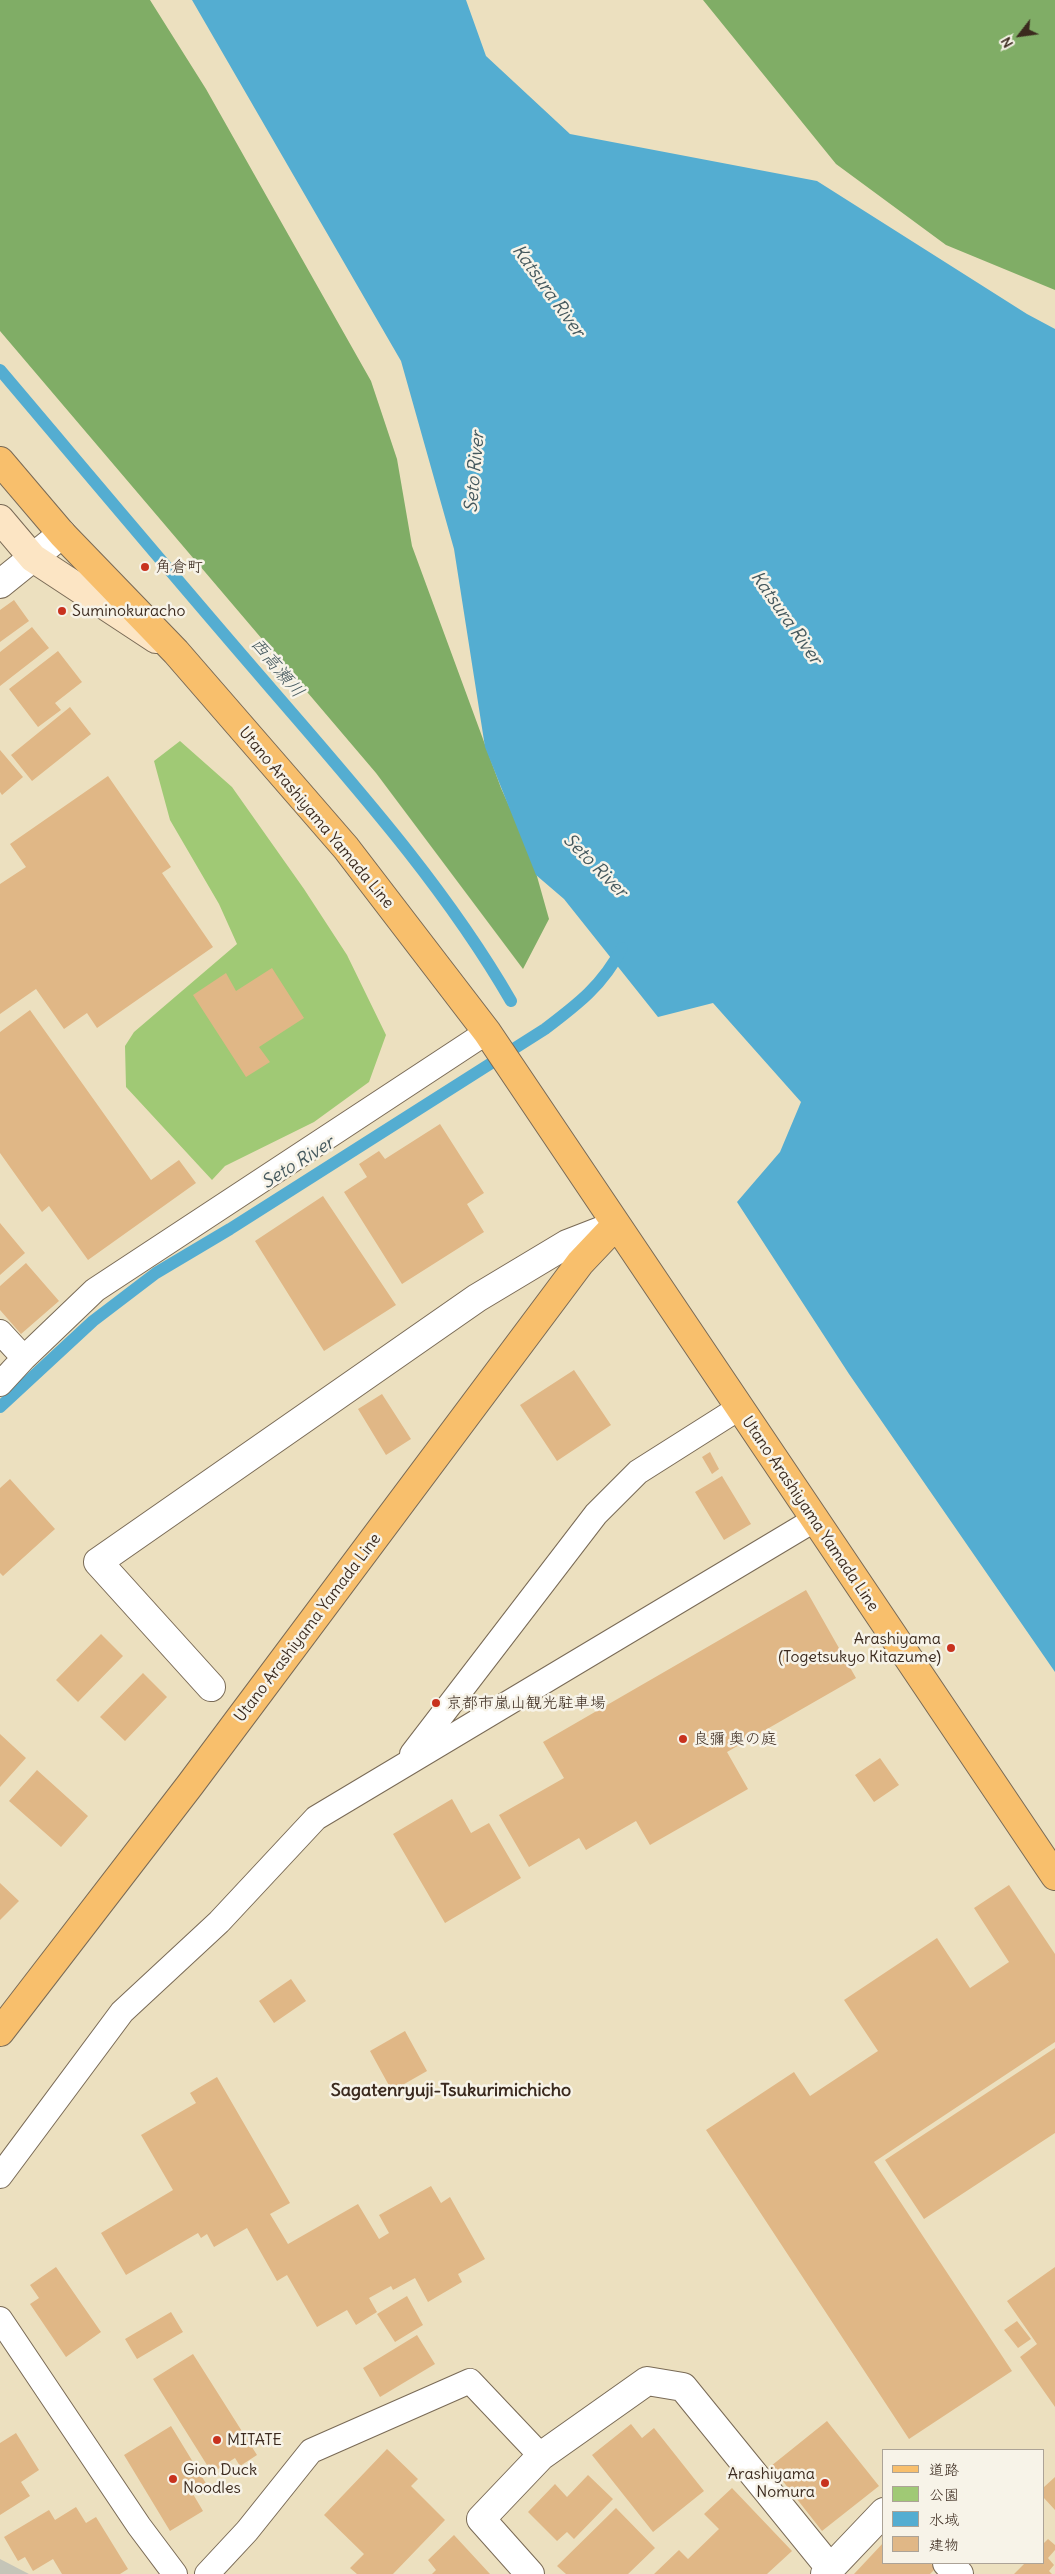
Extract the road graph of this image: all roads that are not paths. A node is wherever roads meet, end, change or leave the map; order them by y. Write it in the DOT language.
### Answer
graph roads {
  1 [pos="0,461"];
  2 [pos="0,520"];
  3 [pos="62,534"];
  4 [pos="33,558"];
  5 [pos="0,584"];
  6 [pos="176,652"];
  7 [pos="487,1032"];
  8 [pos="616,1225"];
  9 [pos="0,1332"];
  10 [pos="24,1358"];
  11 [pos="0,1384"];
  12 [pos="739,1408"];
  13 [pos="814,1520"];
  14 [pos="211,1687"];
  15 [pos="403,1765"];
  16 [pos="1055,1876"];
  17 [pos="0,2032"];
  18 [pos="0,2176"];
  19 [pos="0,2319"];
  20 [pos="541,2456"];
  21 [pos="882,2514"];
  22 [pos="948,2564"];
  23 [pos="827,2571"];
  24 [pos="175,2574"];
  25 [pos="207,2574"];
  26 [pos="530,2574"];
  27 [pos="959,2574"];
  1 -- 3 [label="main road, Utano Arashiyama Yamada Line"];
  2 -- 4 [label="main road"];
  3 -- 4 [label="street"];
  3 -- 6 [label="main road, Utano Arashiyama Yamada Line"];
  4 -- 5 [label="street"];
  4 -- 6 [label="main road"];
  6 -- 7 [label="main road, Utano Arashiyama Yamada Line"];
  7 -- 8 [label="main road, Utano Arashiyama Yamada Line"];
  7 -- 10 [label="lane"];
  8 -- 12 [label="main road, Utano Arashiyama Yamada Line"];
  8 -- 14 [label="street"];
  8 -- 17 [label="main road, Utano Arashiyama Yamada Line"];
  9 -- 10 [label="lane"];
  10 -- 11 [label="lane"];
  12 -- 13 [label="main road, Utano Arashiyama Yamada Line"];
  12 -- 15 [label="lane"];
  13 -- 15 [label="lane"];
  13 -- 16 [label="main road, Utano Arashiyama Yamada Line"];
  15 -- 18 [label="lane"];
  19 -- 24 [label="lane"];
  20 -- 23 [label="street"];
  20 -- 25 [label="lane"];
  20 -- 26 [label="street"];
  21 -- 23 [label="street"];
  22 -- 27 [label="street"];
}
